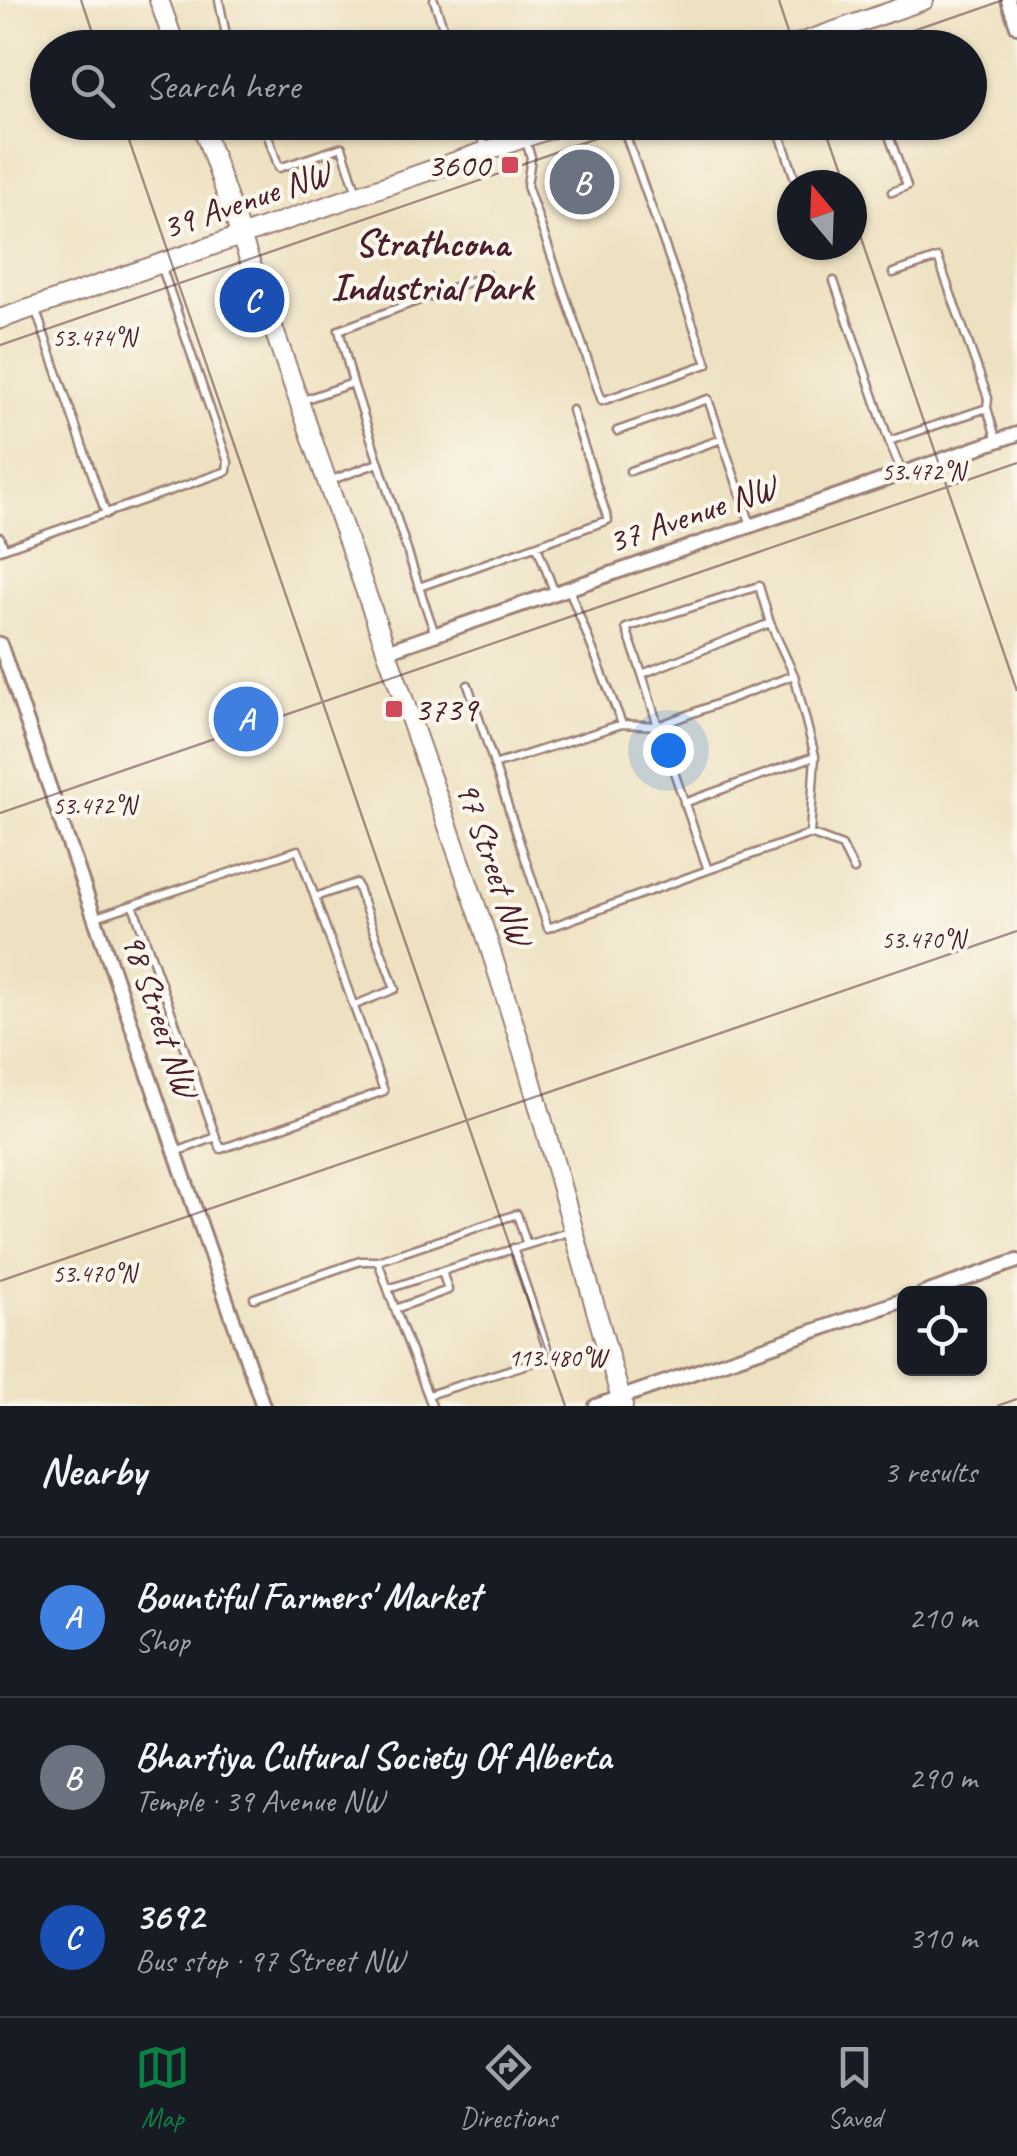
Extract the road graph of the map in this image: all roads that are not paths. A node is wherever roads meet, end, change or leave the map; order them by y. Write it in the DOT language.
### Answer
graph roads {
  1 [pos="159,0"];
  2 [pos="219,0"];
  3 [pos="434,0"];
  4 [pos="924,0"];
  5 [pos="1008,0"];
  6 [pos="849,26"];
  7 [pos="1017,26"];
  8 [pos="170,30"];
  9 [pos="225,30"];
  10 [pos="444,30"];
  11 [pos="838,30"];
  12 [pos="850,30"];
  13 [pos="208,140"];
  14 [pos="269,140"];
  15 [pos="482,140"];
  16 [pos="518,140"];
  17 [pos="525,140"];
  18 [pos="627,140"];
  19 [pos="782,140"];
  20 [pos="890,140"];
  21 [pos="486,151"];
  22 [pos="791,170"];
  23 [pos="892,192"];
  24 [pos="358,196"];
  25 [pos="241,236"];
  26 [pos="160,264"];
  27 [pos="892,273"];
  28 [pos="488,275"];
  29 [pos="834,281"];
  30 [pos="35,307"];
  31 [pos="0,319"];
  32 [pos="353,383"];
  33 [pos="299,402"];
  34 [pos="987,408"];
  35 [pos="572,410"];
  36 [pos="617,431"];
  37 [pos="1017,434"];
  38 [pos="722,439"];
  39 [pos="889,440"];
  40 [pos="997,441"];
  41 [pos="378,463"];
  42 [pos="630,471"];
  43 [pos="902,474"];
  44 [pos="328,482"];
  45 [pos="106,514"];
  46 [pos="751,526"];
  47 [pos="0,536"];
  48 [pos="537,546"];
  49 [pos="2,549"];
  50 [pos="419,588"];
  51 [pos="569,588"];
  52 [pos="554,594"];
  53 [pos="770,622"];
  54 [pos="435,635"];
  55 [pos="0,644"];
  56 [pos="387,651"];
  57 [pos="642,674"];
  58 [pos="794,675"];
  59 [pos="468,686"];
  60 [pos="622,724"];
  61 [pos="658,726"];
  62 [pos="815,756"];
  63 [pos="494,765"];
  64 [pos="684,803"];
  65 [pos="810,834"];
  66 [pos="708,870"];
  67 [pos="854,870"];
  68 [pos="315,897"];
  69 [pos="132,905"];
  70 [pos="94,918"];
  71 [pos="354,1005"];
  72 [pos="216,1138"];
  73 [pos="176,1152"];
  74 [pos="573,1231"];
  75 [pos="527,1245"];
  76 [pos="513,1248"];
  77 [pos="378,1261"];
  78 [pos="1017,1261"];
  79 [pos="442,1272"];
  80 [pos="946,1286"];
  81 [pos="388,1289"];
  82 [pos="254,1298"];
  83 [pos="897,1303"];
  84 [pos="395,1309"];
  85 [pos="428,1394"];
  86 [pos="622,1402"];
  87 [pos="263,1406"];
  88 [pos="432,1406"];
  89 [pos="596,1406"];
  1 -- 8 [label="street"];
  2 -- 9 [label="lane"];
  3 -- 10 [label="lane"];
  4 -- 6 [label="street"];
  5 -- 7 [label="street"];
  6 -- 11 [label="street"];
  6 -- 12 [label="lane"];
  13 -- 25 [label="street, 97 Street NW"];
  14 -- 24 [label="lane"];
  15 -- 21 [label="lane"];
  16 -- 21 [label="street, 39 Avenue NW"];
  17 -- 18 [label="lane"];
  19 -- 22 [label="lane"];
  20 -- 23 [label="lane"];
  21 -- 24 [label="street, 39 Avenue NW"];
  24 -- 25 [label="street, 39 Avenue NW"];
  25 -- 26 [label="street, 39 Avenue NW"];
  25 -- 33 [label="street, 97 Street NW"];
  26 -- 30 [label="street, 39 Avenue NW"];
  26 -- 45 [label="lane"];
  27 -- 34 [label="lane"];
  28 -- 32 [label="lane"];
  29 -- 39 [label="lane"];
  30 -- 31 [label="street, 39 Avenue NW"];
  30 -- 45 [label="lane"];
  32 -- 33 [label="lane"];
  32 -- 41 [label="lane"];
  33 -- 44 [label="street, 97 Street NW"];
  34 -- 39 [label="lane"];
  34 -- 40 [label="lane"];
  35 -- 48 [label="lane"];
  36 -- 38 [label="lane"];
  37 -- 40 [label="street, 37 Avenue NW"];
  38 -- 42 [label="lane"];
  38 -- 46 [label="lane"];
  39 -- 43 [label="lane"];
  40 -- 43 [label="street, 37 Avenue NW"];
  41 -- 44 [label="lane"];
  41 -- 50 [label="lane"];
  43 -- 46 [label="street, 37 Avenue NW"];
  44 -- 56 [label="street, 97 Street NW"];
  45 -- 49 [label="lane"];
  46 -- 51 [label="street, 37 Avenue NW"];
  47 -- 49 [label="lane"];
  48 -- 50 [label="lane"];
  48 -- 52 [label="lane"];
  50 -- 54 [label="lane"];
  51 -- 52 [label="street, 37 Avenue NW"];
  51 -- 60 [label="lane"];
  52 -- 54 [label="street, 37 Avenue NW"];
  53 -- 57 [label="lane"];
  53 -- 57 [label="lane"];
  53 -- 58 [label="lane"];
  54 -- 56 [label="street, 37 Avenue NW"];
  55 -- 70 [label="street, 98 Street NW"];
  56 -- 74 [label="street, 97 Street NW"];
  57 -- 61 [label="lane"];
  58 -- 61 [label="lane"];
  58 -- 62 [label="lane"];
  59 -- 63 [label="lane"];
  60 -- 61 [label="lane"];
  60 -- 63 [label="lane"];
  61 -- 64 [label="lane"];
  62 -- 64 [label="lane"];
  62 -- 65 [label="lane"];
  63 -- 66 [label="lane"];
  64 -- 66 [label="lane"];
  65 -- 66 [label="lane"];
  65 -- 67 [label="lane"];
  68 -- 69 [label="lane"];
  68 -- 71 [label="lane"];
  68 -- 71 [label="lane"];
  69 -- 70 [label="lane"];
  69 -- 72 [label="lane"];
  70 -- 73 [label="street, 98 Street NW"];
  71 -- 72 [label="lane"];
  72 -- 73 [label="lane"];
  73 -- 87 [label="street, 98 Street NW"];
  74 -- 75 [label="lane"];
  74 -- 86 [label="street, 97 Street NW"];
  75 -- 76 [label="lane"];
  75 -- 77 [label="lane"];
  76 -- 79 [label="lane"];
  76 -- 85 [label="lane"];
  77 -- 81 [label="lane"];
  77 -- 82 [label="lane"];
  78 -- 80 [label="street"];
  79 -- 81 [label="lane"];
  79 -- 84 [label="lane"];
  81 -- 84 [label="lane"];
  83 -- 86 [label="street"];
  84 -- 85 [label="lane"];
  85 -- 88 [label="lane"];
  86 -- 89 [label="street"];
}
